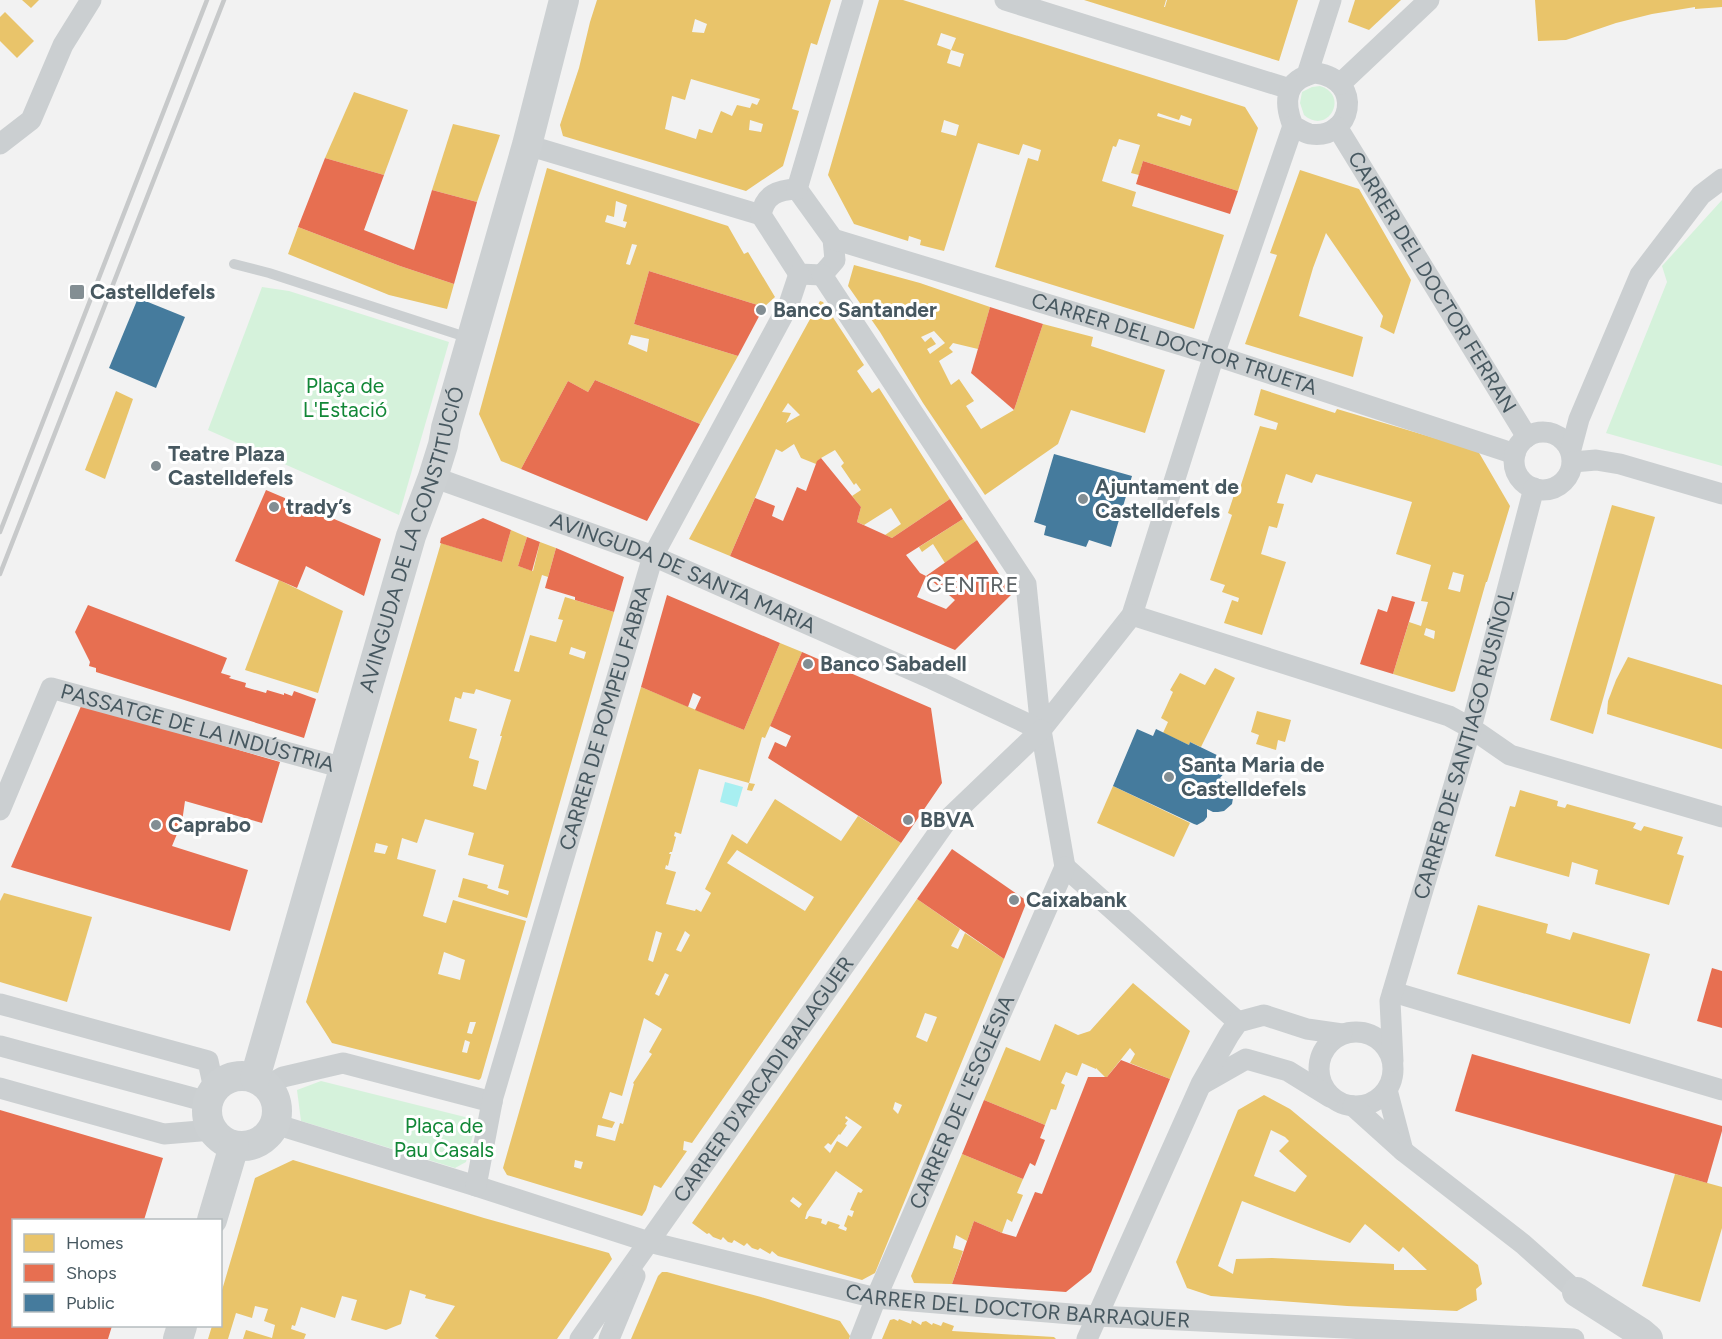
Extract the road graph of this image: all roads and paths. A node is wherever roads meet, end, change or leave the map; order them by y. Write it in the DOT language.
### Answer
graph roads {
  1 [pos="91,0"];
  2 [pos="564,0"];
  3 [pos="853,0"];
  4 [pos="1005,0"];
  5 [pos="1331,0"];
  6 [pos="1429,0"];
  7 [pos="1307,75"];
  8 [pos="1340,84"];
  9 [pos="1290,89"];
  10 [pos="1293,126"];
  11 [pos="1337,127"];
  12 [pos="0,144"];
  13 [pos="527,145"];
  14 [pos="1722,179"];
  15 [pos="797,189"];
  16 [pos="761,215"];
  17 [pos="833,239"];
  18 [pos="234,264"];
  19 [pos="799,274"];
  20 [pos="822,275"];
  21 [pos="472,339"];
  22 [pos="1214,355"];
  23 [pos="1521,445"];
  24 [pos="1572,455"];
  25 [pos="432,477"];
  26 [pos="1534,488"];
  27 [pos="1722,494"];
  28 [pos="653,556"];
  29 [pos="1132,615"];
  30 [pos="1471,728"];
  31 [pos="1041,730"];
  32 [pos="344,768"];
  33 [pos="0,810"];
  34 [pos="1722,817"];
  35 [pos="1065,867"];
  36 [pos="1392,996"];
  37 [pos="0,1004"];
  38 [pos="1238,1022"];
  39 [pos="1366,1033"];
  40 [pos="1342,1034"];
  41 [pos="0,1046"];
  42 [pos="1393,1061"];
  43 [pos="261,1082"];
  44 [pos="1201,1084"];
  45 [pos="0,1088"];
  46 [pos="1387,1090"];
  47 [pos="1722,1090"];
  48 [pos="492,1102"];
  49 [pos="1344,1103"];
  50 [pos="217,1117"];
  51 [pos="275,1124"];
  52 [pos="1403,1151"];
  53 [pos="476,1186"];
  54 [pos="212,1219"];
  55 [pos="649,1242"];
  56 [pos="1577,1292"];
  57 [pos="876,1298"];
  58 [pos="1096,1316"];
  59 [pos="1326,1333"];
  60 [pos="580,1339"];
  61 [pos="609,1339"];
  62 [pos="860,1339"];
  63 [pos="1087,1339"];
  64 [pos="1574,1339"];
  65 [pos="1613,1339"];
  66 [pos="1648,1339"];
  1 -- 12 [label="street"];
  2 -- 13 [label="street, AVINGUDA DE LA CONSTITUCIÓ"];
  3 -- 15 [label="street"];
  4 -- 9 [label="street"];
  5 -- 7 [label="street"];
  6 -- 8 [label="street"];
  7 -- 8 [label="street"];
  7 -- 9 [label="street"];
  8 -- 11 [label="street"];
  9 -- 10 [label="street"];
  10 -- 11 [label="street"];
  10 -- 22 [label="street"];
  11 -- 23 [label="street, CARRER DEL DOCTOR FERRAN"];
  13 -- 16 [label="street"];
  13 -- 21 [label="street, AVINGUDA DE LA CONSTITUCIÓ"];
  14 -- 24 [label="street"];
  15 -- 16 [label="street"];
  15 -- 17 [label="street"];
  16 -- 19 [label="street"];
  17 -- 20 [label="street"];
  17 -- 22 [label="street, CARRER DEL DOCTOR TRUETA"];
  18 -- 21 [label="lane"];
  19 -- 20 [label="street"];
  19 -- 28 [label="street, CARRER DE POMPEU FABRA"];
  20 -- 31 [label="street"];
  21 -- 25 [label="street, AVINGUDA DE LA CONSTITUCIÓ"];
  22 -- 23 [label="street, CARRER DEL DOCTOR TRUETA"];
  22 -- 29 [label="street"];
  23 -- 24 [label="street"];
  23 -- 26 [label="street"];
  24 -- 26 [label="street"];
  24 -- 27 [label="street"];
  25 -- 28 [label="street, AVINGUDA DE SANTA MARIA"];
  25 -- 32 [label="street, AVINGUDA DE LA CONSTITUCIÓ"];
  26 -- 30 [label="street, CARRER DE SANTIAGO RUSIÑOL"];
  28 -- 31 [label="street, AVINGUDA DE SANTA MARIA"];
  28 -- 48 [label="street, CARRER DE POMPEU FABRA"];
  29 -- 30 [label="street"];
  29 -- 31 [label="street, CARRER D'ARCADI BALAGUER"];
  30 -- 34 [label="street"];
  30 -- 36 [label="street, CARRER DE SANTIAGO RUSIÑOL"];
  31 -- 35 [label="street"];
  31 -- 55 [label="street, CARRER D'ARCADI BALAGUER"];
  32 -- 33 [label="street, PASSATGE DE LA INDÚSTRIA"];
  32 -- 43 [label="street, AVINGUDA DE LA CONSTITUCIÓ"];
  35 -- 38 [label="street"];
  35 -- 57 [label="street, CARRER DE L'ESGLÉSIA"];
  36 -- 39 [label="street, CARRER DE SANTIAGO RUSIÑOL"];
  36 -- 42 [label="street, CARRER DE SANTIAGO RUSIÑOL"];
  36 -- 47 [label="street"];
  37 -- 50 [label="street"];
  38 -- 40 [label="street"];
  38 -- 44 [label="street"];
  39 -- 40 [label="street"];
  39 -- 42 [label="street"];
  40 -- 49 [label="street"];
  41 -- 50 [label="street"];
  42 -- 46 [label="street"];
  43 -- 48 [label="street"];
  43 -- 50 [label="street"];
  43 -- 51 [label="street"];
  44 -- 49 [label="street"];
  44 -- 58 [label="street"];
  45 -- 50 [label="street"];
  46 -- 49 [label="street"];
  46 -- 52 [label="street"];
  48 -- 53 [label="street, CARRER DE POMPEU FABRA"];
  49 -- 52 [label="street"];
  50 -- 51 [label="street"];
  50 -- 54 [label="street"];
  51 -- 53 [label="street"];
  52 -- 56 [label="street"];
  53 -- 55 [label="street, CARRER DEL DOCTOR BARRAQUER"];
  55 -- 57 [label="street, CARRER DEL DOCTOR BARRAQUER"];
  55 -- 60 [label="street, CARRER D'ARCADI BALAGUER"];
  55 -- 61 [label="street"];
  56 -- 65 [label="street"];
  56 -- 66 [label="street"];
  57 -- 58 [label="street, CARRER DEL DOCTOR BARRAQUER"];
  57 -- 62 [label="street, CARRER DE L'ESGLÉSIA"];
  58 -- 59 [label="street, CARRER DEL DOCTOR BARRAQUER"];
  58 -- 63 [label="street"];
  59 -- 64 [label="street, CARRER DEL DOCTOR BARRAQUER"];
}
